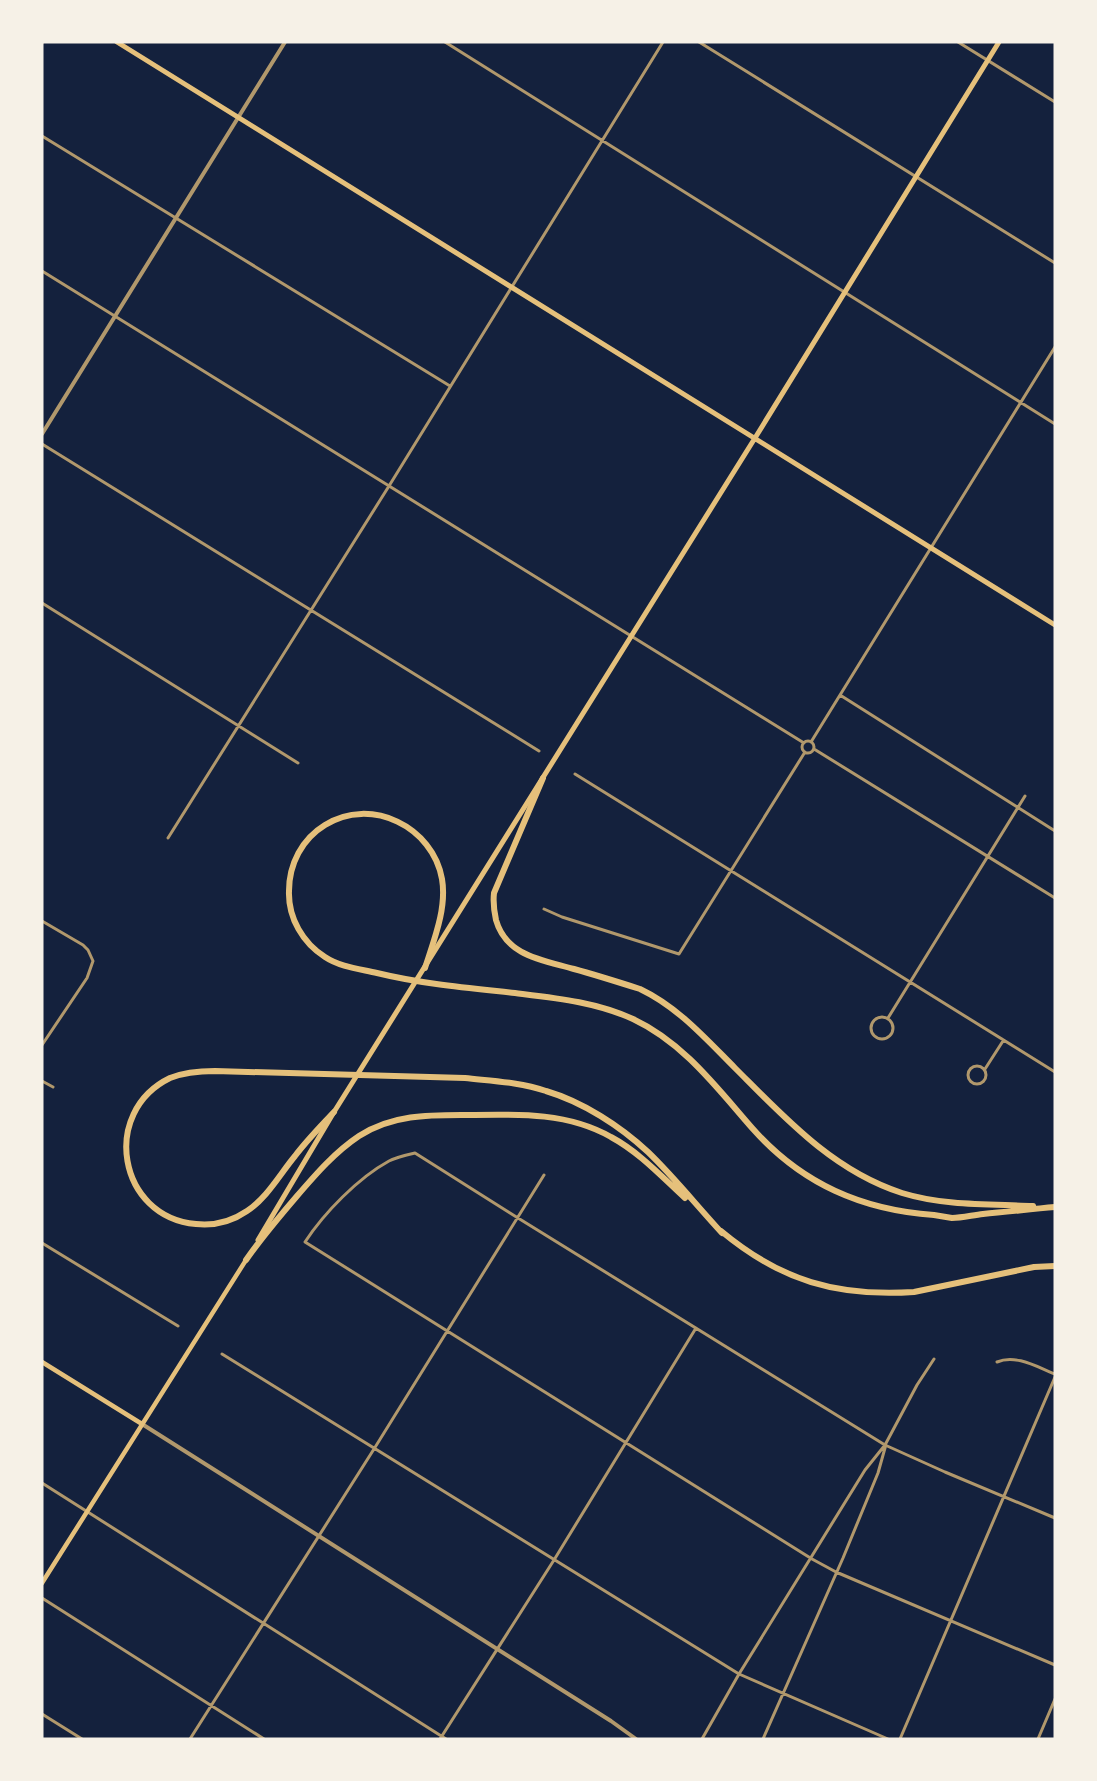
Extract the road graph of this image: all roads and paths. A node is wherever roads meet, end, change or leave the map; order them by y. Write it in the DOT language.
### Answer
graph roads {
  1 [pos="117,42"];
  2 [pos="285,42"];
  3 [pos="445,42"];
  4 [pos="663,42"];
  5 [pos="699,42"];
  6 [pos="958,42"];
  7 [pos="999,42"];
  8 [pos="988,60"];
  9 [pos="1055,102"];
  10 [pos="238,117"];
  11 [pos="42,136"];
  12 [pos="602,141"];
  13 [pos="916,176"];
  14 [pos="176,217"];
  15 [pos="1055,263"];
  16 [pos="42,271"];
  17 [pos="512,287"];
  18 [pos="844,293"];
  19 [pos="115,316"];
  20 [pos="1055,347"];
  21 [pos="450,386"];
  22 [pos="1021,403"];
  23 [pos="1055,424"];
  24 [pos="42,434"];
  25 [pos="755,438"];
  26 [pos="42,444"];
  27 [pos="389,486"];
  28 [pos="931,548"];
  29 [pos="42,603"];
  30 [pos="310,610"];
  31 [pos="1055,625"];
  32 [pos="630,636"];
  33 [pos="840,695"];
  34 [pos="239,725"];
  35 [pos="811,742"];
  36 [pos="804,743"];
  37 [pos="814,749"];
  38 [pos="539,751"];
  39 [pos="805,752"];
  40 [pos="298,763"];
  41 [pos="575,774"];
  42 [pos="543,778"];
  43 [pos="1025,796"];
  44 [pos="1018,807"];
  45 [pos="1055,831"];
  46 [pos="168,838"];
  47 [pos="987,857"];
  48 [pos="731,871"];
  49 [pos="1055,898"];
  50 [pos="544,909"];
  51 [pos="42,921"];
  52 [pos="425,968"];
  53 [pos="910,982"];
  54 [pos="888,1018"];
  55 [pos="1003,1041"];
  56 [pos="42,1045"];
  57 [pos="985,1069"];
  58 [pos="1055,1072"];
  59 [pos="42,1081"];
  60 [pos="53,1087"];
  61 [pos="334,1112"];
  62 [pos="544,1175"];
  63 [pos="1055,1207"];
  64 [pos="518,1218"];
  65 [pos="722,1233"];
  66 [pos="42,1243"];
  67 [pos="246,1260"];
  68 [pos="1055,1266"];
  69 [pos="178,1326"];
  70 [pos="696,1328"];
  71 [pos="446,1332"];
  72 [pos="222,1354"];
  73 [pos="934,1359"];
  74 [pos="42,1362"];
  75 [pos="997,1362"];
  76 [pos="1055,1375"];
  77 [pos="142,1424"];
  78 [pos="626,1443"];
  79 [pos="885,1445"];
  80 [pos="374,1449"];
  81 [pos="42,1483"];
  82 [pos="1004,1496"];
  83 [pos="87,1512"];
  84 [pos="1055,1518"];
  85 [pos="319,1536"];
  86 [pos="812,1559"];
  87 [pos="554,1560"];
  88 [pos="836,1572"];
  89 [pos="42,1583"];
  90 [pos="42,1598"];
  91 [pos="951,1620"];
  92 [pos="263,1623"];
  93 [pos="497,1650"];
  94 [pos="1055,1665"];
  95 [pos="739,1674"];
  96 [pos="783,1694"];
  97 [pos="1055,1699"];
  98 [pos="211,1706"];
  99 [pos="42,1714"];
  100 [pos="441,1738"];
  101 [pos="82,1739"];
  102 [pos="190,1739"];
  103 [pos="264,1739"];
  104 [pos="446,1739"];
  105 [pos="636,1739"];
  106 [pos="702,1739"];
  107 [pos="763,1739"];
  108 [pos="888,1739"];
  109 [pos="900,1739"];
  110 [pos="1038,1739"];
  1 -- 10 [label="main road"];
  2 -- 10 [label="street"];
  3 -- 12 [label="street"];
  4 -- 12 [label="street"];
  5 -- 13 [label="street"];
  6 -- 8 [label="street"];
  7 -- 8 [label="main road"];
  8 -- 9 [label="street"];
  8 -- 13 [label="main road"];
  10 -- 14 [label="street"];
  10 -- 17 [label="main road"];
  11 -- 14 [label="street"];
  12 -- 17 [label="street"];
  12 -- 18 [label="street"];
  13 -- 15 [label="street"];
  13 -- 18 [label="main road"];
  14 -- 19 [label="street"];
  14 -- 21 [label="street"];
  16 -- 19 [label="street"];
  17 -- 21 [label="street"];
  17 -- 25 [label="main road"];
  18 -- 22 [label="street"];
  18 -- 25 [label="main road"];
  19 -- 24 [label="street"];
  19 -- 27 [label="street"];
  20 -- 22 [label="street"];
  21 -- 27 [label="street"];
  22 -- 23 [label="street"];
  22 -- 28 [label="street"];
  25 -- 28 [label="main road"];
  25 -- 32 [label="main road"];
  26 -- 30 [label="street"];
  27 -- 30 [label="street"];
  27 -- 32 [label="street"];
  28 -- 31 [label="main road"];
  28 -- 33 [label="street"];
  29 -- 34 [label="street"];
  30 -- 34 [label="street"];
  30 -- 38 [label="street"];
  32 -- 36 [label="street"];
  32 -- 42 [label="main road"];
  33 -- 35 [label="street"];
  33 -- 44 [label="street"];
  34 -- 40 [label="street"];
  34 -- 46 [label="street"];
  35 -- 36 [label="street"];
  35 -- 37 [label="street"];
  36 -- 39 [label="street"];
  37 -- 39 [label="street"];
  37 -- 47 [label="street"];
  39 -- 48 [label="street"];
  41 -- 48 [label="street"];
  42 -- 52 [label="main road"];
  42 -- 63 [label="highway"];
  43 -- 44 [label="street"];
  44 -- 45 [label="street"];
  44 -- 47 [label="street"];
  47 -- 49 [label="street"];
  47 -- 53 [label="street"];
  48 -- 50 [label="street"];
  48 -- 53 [label="street"];
  51 -- 56 [label="street"];
  52 -- 61 [label="main road"];
  52 -- 63 [label="highway"];
  53 -- 54 [label="street"];
  53 -- 55 [label="street"];
  54 -- 54 [label="street"];
  55 -- 57 [label="street"];
  55 -- 58 [label="street"];
  57 -- 57 [label="street"];
  59 -- 60 [label="street"];
  61 -- 65 [label="highway"];
  61 -- 67 [label="main road"];
  62 -- 64 [label="street"];
  64 -- 70 [label="street"];
  64 -- 71 [label="street"];
  64 -- 71 [label="street"];
  65 -- 67 [label="highway"];
  65 -- 68 [label="highway"];
  66 -- 69 [label="street"];
  67 -- 77 [label="main road"];
  70 -- 78 [label="street"];
  70 -- 79 [label="street"];
  71 -- 78 [label="street"];
  71 -- 80 [label="street"];
  72 -- 80 [label="street"];
  73 -- 79 [label="street"];
  74 -- 77 [label="main road"];
  75 -- 76 [label="street"];
  76 -- 82 [label="street"];
  77 -- 83 [label="main road"];
  77 -- 85 [label="street"];
  78 -- 86 [label="street"];
  78 -- 87 [label="street"];
  79 -- 82 [label="street"];
  79 -- 86 [label="street"];
  79 -- 88 [label="street"];
  80 -- 85 [label="street"];
  80 -- 87 [label="street"];
  81 -- 83 [label="street"];
  82 -- 84 [label="street"];
  82 -- 91 [label="street"];
  83 -- 89 [label="main road"];
  83 -- 92 [label="street"];
  85 -- 92 [label="street"];
  85 -- 93 [label="street"];
  86 -- 88 [label="street"];
  86 -- 95 [label="street"];
  87 -- 93 [label="street"];
  87 -- 95 [label="street"];
  88 -- 91 [label="street"];
  88 -- 96 [label="street"];
  90 -- 98 [label="street"];
  91 -- 94 [label="street"];
  91 -- 109 [label="street"];
  92 -- 98 [label="street"];
  92 -- 100 [label="street"];
  93 -- 100 [label="street"];
  93 -- 105 [label="street"];
  95 -- 96 [label="street"];
  95 -- 106 [label="street"];
  96 -- 107 [label="street"];
  96 -- 108 [label="street"];
  97 -- 110 [label="street"];
  98 -- 102 [label="street"];
  98 -- 103 [label="street"];
  99 -- 101 [label="street"];
  100 -- 104 [label="street"];
}
